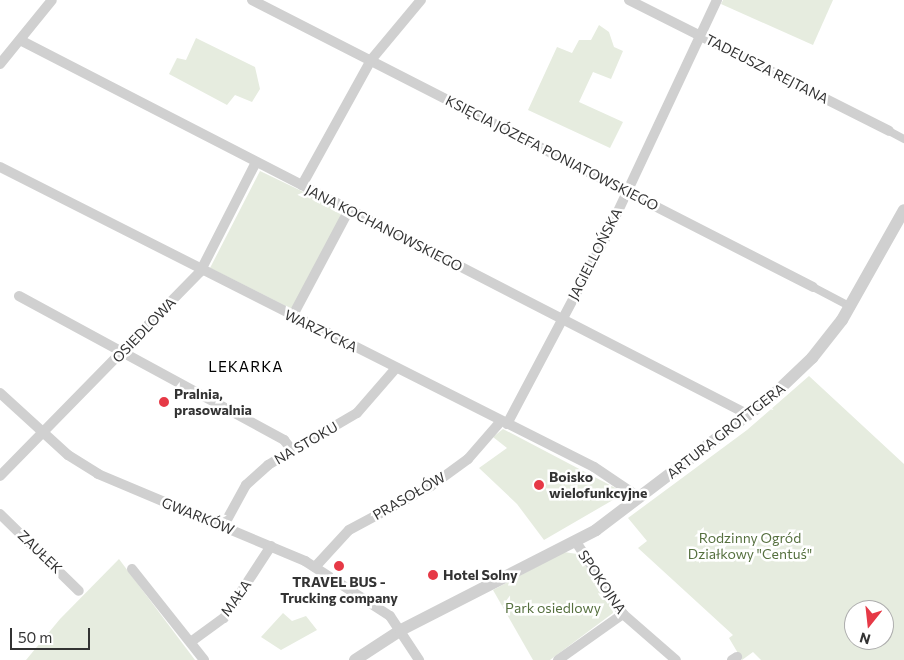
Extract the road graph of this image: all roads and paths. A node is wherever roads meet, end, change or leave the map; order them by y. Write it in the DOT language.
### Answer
graph roads {
  1 [pos="52,0"];
  2 [pos="252,0"];
  3 [pos="421,0"];
  4 [pos="629,0"];
  5 [pos="717,0"];
  6 [pos="700,35"];
  7 [pos="20,40"];
  8 [pos="371,60"];
  9 [pos="0,64"];
  10 [pos="889,131"];
  11 [pos="904,139"];
  12 [pos="256,162"];
  13 [pos="0,167"];
  14 [pos="302,185"];
  15 [pos="626,192"];
  16 [pos="349,210"];
  17 [pos="904,210"];
  18 [pos="200,272"];
  19 [pos="813,287"];
  20 [pos="19,296"];
  21 [pos="851,307"];
  22 [pos="292,317"];
  23 [pos="561,318"];
  24 [pos="120,354"];
  25 [pos="396,368"];
  26 [pos="0,393"];
  27 [pos="749,415"];
  28 [pos="504,422"];
  29 [pos="45,434"];
  30 [pos="291,449"];
  31 [pos="0,476"];
  32 [pos="640,498"];
  33 [pos="0,514"];
  34 [pos="224,525"];
  35 [pos="576,542"];
  36 [pos="271,546"];
  37 [pos="315,567"];
  38 [pos="132,569"];
  39 [pos="79,590"];
  40 [pos="623,614"];
  41 [pos="401,630"];
  42 [pos="192,641"];
  43 [pos="204,660"];
  44 [pos="355,660"];
  45 [pos="420,660"];
  46 [pos="558,660"];
  47 [pos="676,660"];
  1 -- 7 [label="street"];
  2 -- 8 [label="street, KSIĘCIA JÓZEFA PONIATOWSKIEGO"];
  3 -- 8 [label="street"];
  4 -- 6 [label="street, TADEUSZA REJTANA"];
  5 -- 6 [label="street, JAGIELLOŃSKA"];
  6 -- 10 [label="street, TADEUSZA REJTANA"];
  6 -- 15 [label="street, JAGIELLOŃSKA"];
  7 -- 9 [label="street"];
  7 -- 12 [label="street, JANA KOCHANOWSKIEGO"];
  8 -- 14 [label="street"];
  8 -- 15 [label="street, KSIĘCIA JÓZEFA PONIATOWSKIEGO"];
  10 -- 11 [label="street, TADEUSZA REJTANA"];
  12 -- 14 [label="street, JANA KOCHANOWSKIEGO"];
  12 -- 18 [label="street, OSIEDLOWA"];
  13 -- 18 [label="street, WARZYCKA"];
  14 -- 16 [label="street, JANA KOCHANOWSKIEGO"];
  15 -- 19 [label="street, KSIĘCIA JÓZEFA PONIATOWSKIEGO"];
  15 -- 23 [label="street, JAGIELLOŃSKA"];
  16 -- 22 [label="street"];
  16 -- 23 [label="street, JANA KOCHANOWSKIEGO"];
  17 -- 21 [label="street, ARTURA GROTTGERA"];
  18 -- 22 [label="street, WARZYCKA"];
  18 -- 24 [label="street, OSIEDLOWA"];
  19 -- 21 [label="street, KSIĘCIA JÓZEFA PONIATOWSKIEGO"];
  20 -- 24 [label="street"];
  21 -- 27 [label="street, ARTURA GROTTGERA"];
  22 -- 25 [label="street, WARZYCKA"];
  23 -- 27 [label="street, JANA KOCHANOWSKIEGO"];
  23 -- 28 [label="street, JAGIELLOŃSKA"];
  24 -- 29 [label="street, OSIEDLOWA"];
  24 -- 30 [label="street"];
  25 -- 28 [label="street, WARZYCKA"];
  25 -- 30 [label="street, NA STOKU"];
  26 -- 29 [label="street, GWARKÓW"];
  27 -- 32 [label="street, ARTURA GROTTGERA"];
  28 -- 32 [label="street, WARZYCKA"];
  28 -- 37 [label="street, PRASOŁÓW"];
  29 -- 31 [label="street, OSIEDLOWA"];
  29 -- 34 [label="street, GWARKÓW"];
  30 -- 34 [label="street, NA STOKU"];
  32 -- 35 [label="street, ARTURA GROTTGERA"];
  33 -- 39 [label="street, ZAUŁEK"];
  34 -- 36 [label="street, GWARKÓW"];
  35 -- 40 [label="street, SPOKOJNA"];
  35 -- 41 [label="street, ARTURA GROTTGERA"];
  36 -- 37 [label="street, GWARKÓW"];
  36 -- 42 [label="street, MAŁA"];
  37 -- 41 [label="street, GWARKÓW"];
  38 -- 42 [label="street"];
  40 -- 46 [label="street"];
  40 -- 47 [label="street, SPOKOJNA"];
  41 -- 44 [label="street, ARTURA GROTTGERA"];
  41 -- 45 [label="street, GWARKÓW"];
  42 -- 43 [label="street"];
}
